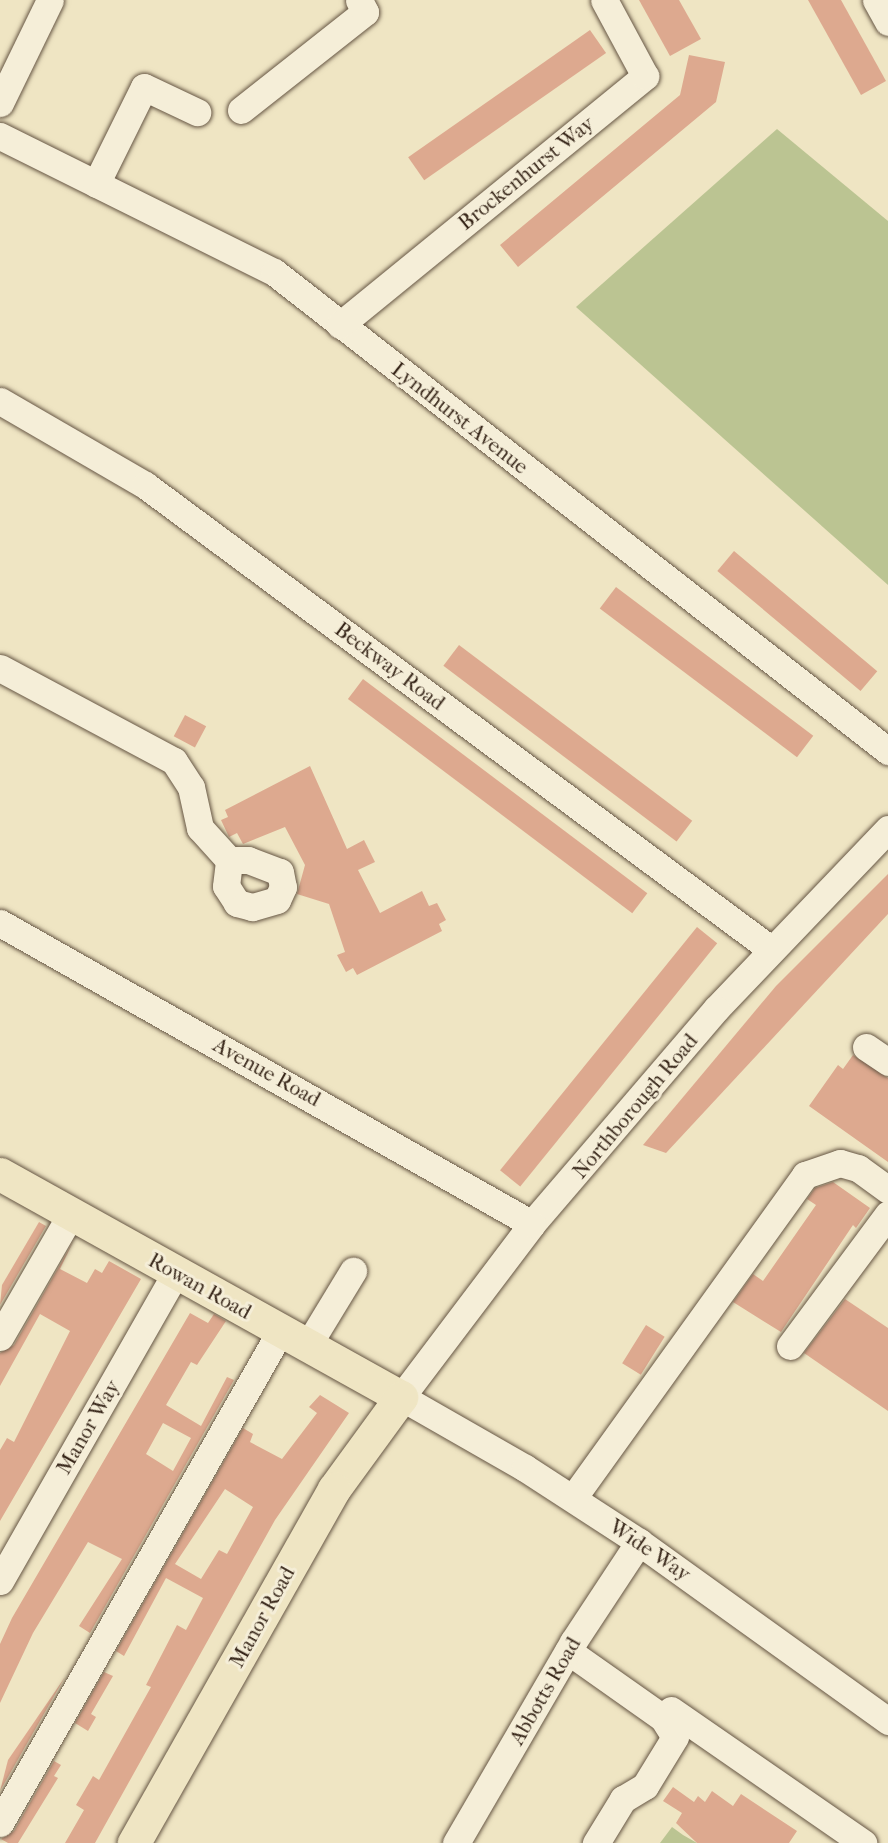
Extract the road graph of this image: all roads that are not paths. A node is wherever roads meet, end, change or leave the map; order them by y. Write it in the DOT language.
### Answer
graph roads {
  1 [pos="50,0"];
  2 [pos="359,0"];
  3 [pos="604,0"];
  4 [pos="876,0"];
  5 [pos="888,22"];
  6 [pos="0,101"];
  7 [pos="241,110"];
  8 [pos="197,112"];
  9 [pos="0,136"];
  10 [pos="96,184"];
  11 [pos="340,325"];
  12 [pos="0,400"];
  13 [pos="0,668"];
  14 [pos="888,751"];
  15 [pos="888,830"];
  16 [pos="229,860"];
  17 [pos="0,923"];
  18 [pos="770,948"];
  19 [pos="0,1173"];
  20 [pos="888,1190"];
  21 [pos="71,1214"];
  22 [pos="888,1214"];
  23 [pos="532,1224"];
  24 [pos="353,1271"];
  25 [pos="176,1272"];
  26 [pos="0,1337"];
  27 [pos="294,1338"];
  28 [pos="790,1346"];
  29 [pos="401,1397"];
  30 [pos="573,1498"];
  31 [pos="639,1542"];
  32 [pos="0,1581"];
  33 [pos="568,1651"];
  34 [pos="671,1710"];
  35 [pos="888,1721"];
  36 [pos="0,1823"];
  37 [pos="134,1843"];
  38 [pos="456,1843"];
  39 [pos="596,1843"];
  40 [pos="863,1843"];
  1 -- 6 [label="street"];
  2 -- 7 [label="street"];
  3 -- 11 [label="street, Brockenhurst Way"];
  4 -- 5 [label="street"];
  8 -- 10 [label="street"];
  9 -- 10 [label="street, Lyndhurst Avenue"];
  10 -- 11 [label="street, Lyndhurst Avenue"];
  11 -- 14 [label="street, Lyndhurst Avenue"];
  12 -- 18 [label="street, Beckway Road"];
  13 -- 16 [label="street"];
  15 -- 18 [label="street, Northborough Road"];
  17 -- 23 [label="street, Avenue Road"];
  18 -- 23 [label="street, Northborough Road"];
  19 -- 21 [label="main road, Rowan Road"];
  20 -- 30 [label="street"];
  21 -- 25 [label="main road, Rowan Road"];
  21 -- 26 [label="street"];
  22 -- 28 [label="street"];
  23 -- 29 [label="street, Northborough Road"];
  24 -- 27 [label="street"];
  25 -- 27 [label="main road, Rowan Road"];
  25 -- 32 [label="street, Manor Way"];
  27 -- 29 [label="main road, Rowan Road"];
  27 -- 36 [label="street"];
  29 -- 30 [label="street, Wide Way"];
  29 -- 37 [label="main road, Manor Road"];
  30 -- 31 [label="street, Wide Way"];
  31 -- 33 [label="street, Abbotts Road"];
  31 -- 35 [label="street, Wide Way"];
  33 -- 38 [label="street, Abbotts Road"];
  33 -- 39 [label="street"];
  34 -- 40 [label="street"];
}
